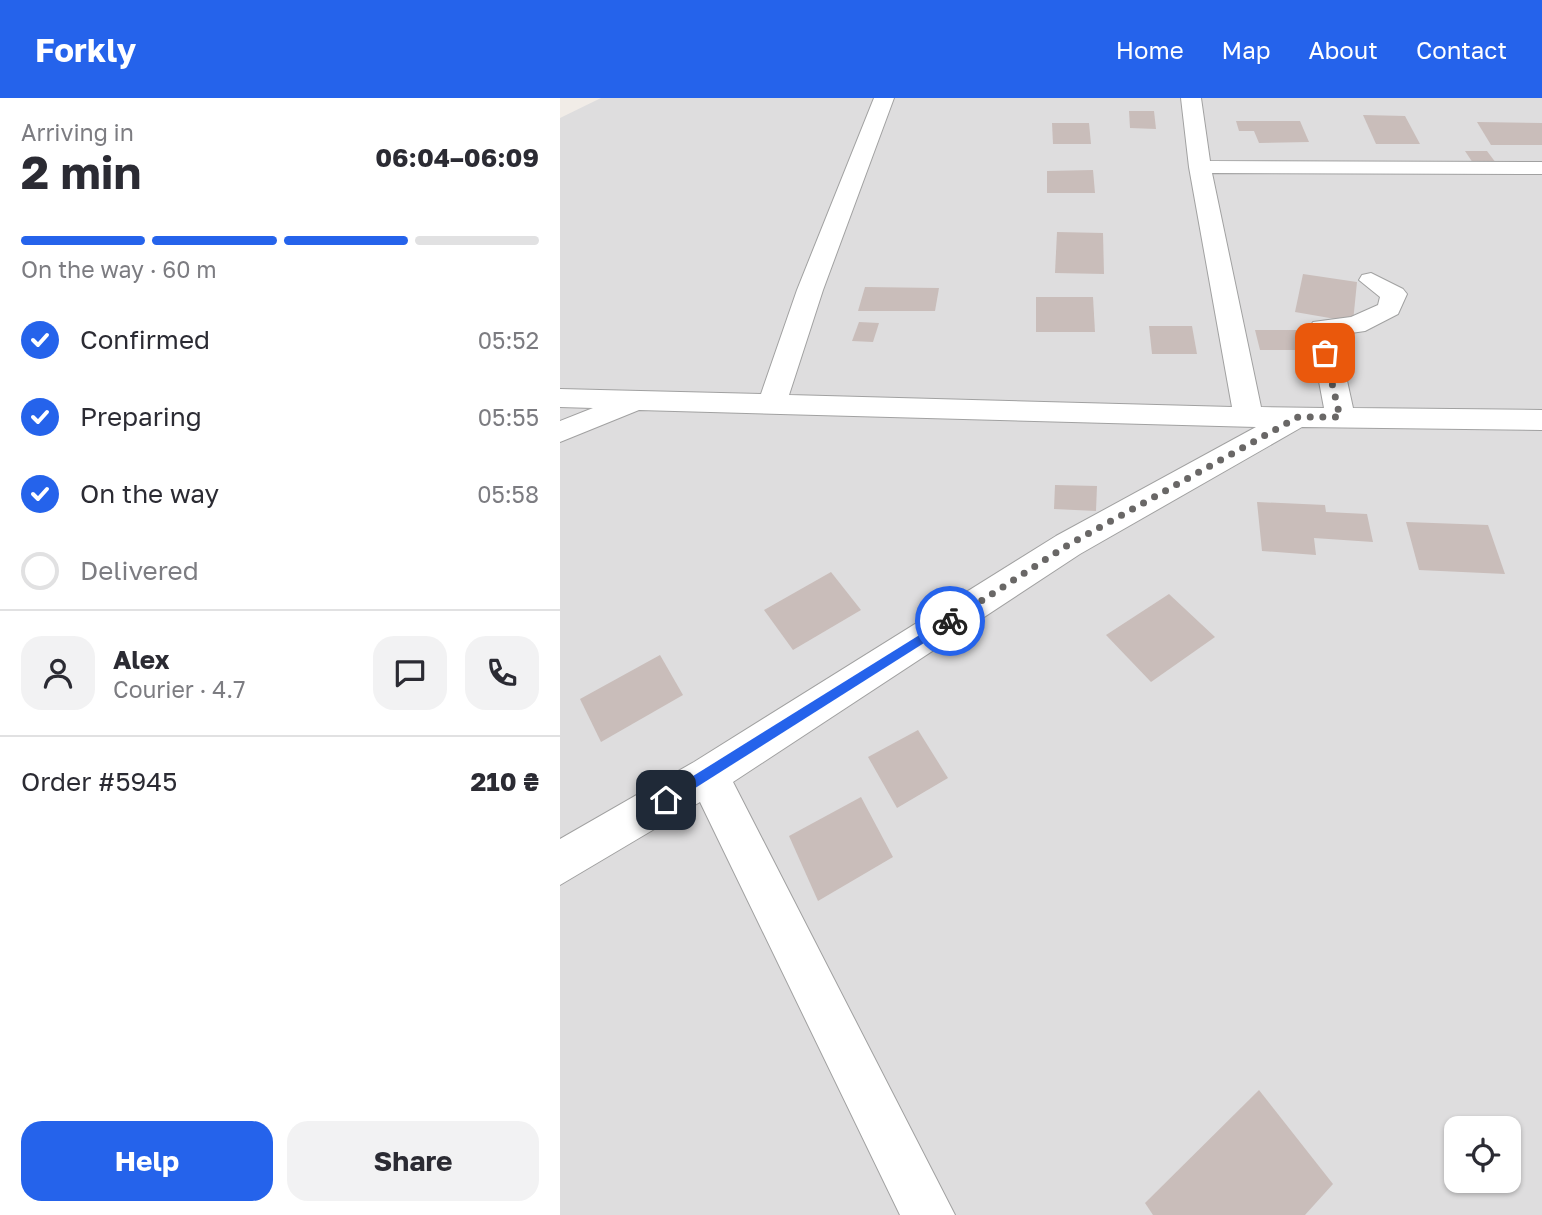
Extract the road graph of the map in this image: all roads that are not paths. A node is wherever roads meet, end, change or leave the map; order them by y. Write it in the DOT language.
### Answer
graph roads {
  1 [pos="884,98"];
  2 [pos="1191,98"];
  3 [pos="1200,167"];
  4 [pos="1542,168"];
  5 [pos="1371,280"];
  6 [pos="560,398"];
  7 [pos="637,402"];
  8 [pos="771,405"];
  9 [pos="1248,417"];
  10 [pos="1298,417"];
  11 [pos="1340,417"];
  12 [pos="1542,420"];
  13 [pos="560,432"];
  14 [pos="708,775"];
  15 [pos="560,863"];
  16 [pos="928,1215"];
  1 -- 8 [label="street"];
  2 -- 3 [label="street"];
  3 -- 4 [label="street"];
  3 -- 9 [label="street"];
  5 -- 11 [label="street"];
  6 -- 7 [label="street"];
  7 -- 8 [label="street"];
  7 -- 13 [label="street"];
  8 -- 9 [label="street"];
  9 -- 10 [label="street"];
  10 -- 11 [label="street"];
  10 -- 14 [label="street"];
  11 -- 12 [label="street"];
  14 -- 15 [label="street"];
  14 -- 16 [label="street"];
}
